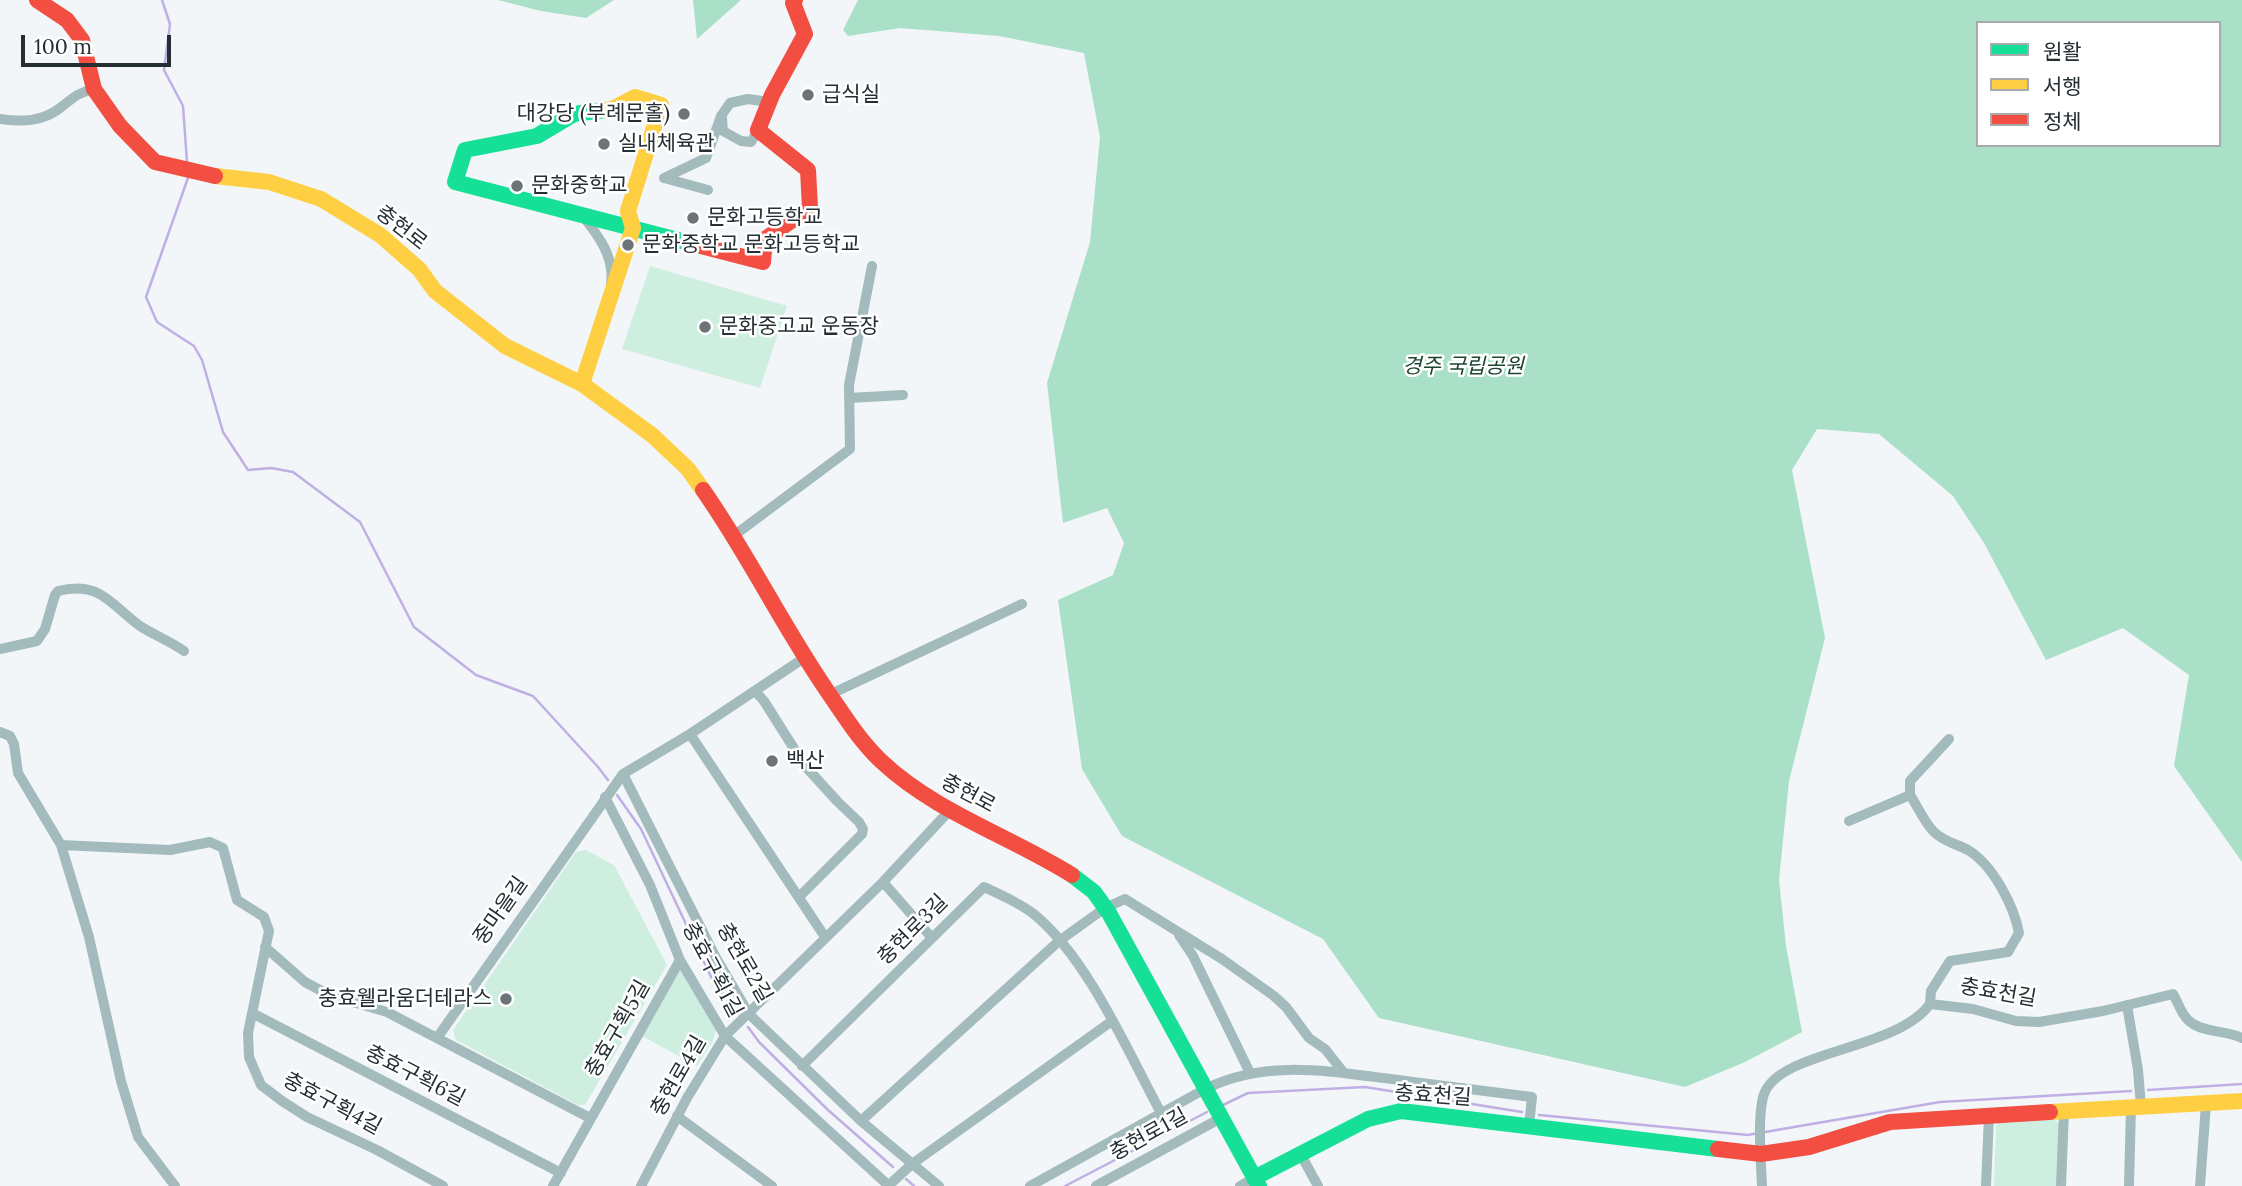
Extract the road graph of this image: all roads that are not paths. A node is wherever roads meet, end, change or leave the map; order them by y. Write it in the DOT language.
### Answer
graph roads {
  1 [pos="37,0"];
  2 [pos="795,0"];
  3 [pos="94,89"];
  4 [pos="769,102"];
  5 [pos="722,116"];
  6 [pos="0,119"];
  7 [pos="758,130"];
  8 [pos="708,190"];
  9 [pos="582,215"];
  10 [pos="633,228"];
  11 [pos="872,266"];
  12 [pos="608,303"];
  13 [pos="582,384"];
  14 [pos="903,395"];
  15 [pos="849,398"];
  16 [pos="732,537"];
  17 [pos="1022,604"];
  18 [pos="0,649"];
  19 [pos="184,651"];
  20 [pos="804,658"];
  21 [pos="755,691"];
  22 [pos="829,695"];
  23 [pos="0,732"];
  24 [pos="690,734"];
  25 [pos="1949,740"];
  26 [pos="623,774"];
  27 [pos="1910,795"];
  28 [pos="605,797"];
  29 [pos="950,810"];
  30 [pos="1849,821"];
  31 [pos="61,845"];
  32 [pos="883,881"];
  33 [pos="799,897"];
  34 [pos="1105,908"];
  35 [pos="1175,930"];
  36 [pos="825,937"];
  37 [pos="932,937"];
  38 [pos="1059,941"];
  39 [pos="265,947"];
  40 [pos="681,960"];
  41 [pos="1930,1004"];
  42 [pos="2127,1006"];
  43 [pos="252,1013"];
  44 [pos="749,1014"];
  45 [pos="1112,1021"];
  46 [pos="725,1036"];
  47 [pos="437,1038"];
  48 [pos="2242,1038"];
  49 [pos="802,1066"];
  50 [pos="1250,1073"];
  51 [pos="1345,1073"];
  52 [pos="1205,1089"];
  53 [pos="2242,1101"];
  54 [pos="2206,1104"];
  55 [pos="2136,1106"];
  56 [pos="2064,1111"];
  57 [pos="1161,1113"];
  58 [pos="677,1116"];
  59 [pos="1989,1116"];
  60 [pos="590,1118"];
  61 [pos="1221,1118"];
  62 [pos="861,1121"];
  63 [pos="1530,1126"];
  64 [pos="1761,1154"];
  65 [pos="1301,1155"];
  66 [pos="912,1164"];
  67 [pos="561,1173"];
  68 [pos="1257,1182"];
  69 [pos="176,1186"];
  70 [pos="443,1186"];
  71 [pos="553,1186"];
  72 [pos="641,1186"];
  73 [pos="772,1186"];
  74 [pos="889,1186"];
  75 [pos="939,1186"];
  76 [pos="1030,1186"];
  77 [pos="1096,1186"];
  78 [pos="1240,1186"];
  79 [pos="1318,1186"];
  80 [pos="1762,1186"];
  81 [pos="1986,1186"];
  82 [pos="2061,1186"];
  83 [pos="2129,1186"];
  84 [pos="2200,1186"];
  1 -- 3 [label="street, 충현로"];
  2 -- 4 [label="street"];
  3 -- 6 [label="street"];
  3 -- 13 [label="street, 충현로"];
  4 -- 5 [label="street"];
  4 -- 7 [label="street"];
  5 -- 7 [label="street"];
  5 -- 8 [label="street"];
  7 -- 10 [label="street"];
  9 -- 10 [label="street"];
  9 -- 10 [label="street"];
  9 -- 12 [label="street"];
  10 -- 12 [label="street"];
  11 -- 15 [label="street"];
  12 -- 13 [label="street"];
  13 -- 16 [label="street, 충현로"];
  14 -- 15 [label="street"];
  15 -- 16 [label="street"];
  16 -- 20 [label="street, 충현로"];
  17 -- 22 [label="street"];
  18 -- 19 [label="street"];
  20 -- 21 [label="street, 중마을길"];
  20 -- 22 [label="street, 충현로"];
  21 -- 24 [label="street, 중마을길"];
  21 -- 33 [label="street"];
  22 -- 29 [label="street, 충현로"];
  23 -- 31 [label="street"];
  24 -- 26 [label="street, 중마을길"];
  24 -- 33 [label="street"];
  25 -- 27 [label="street"];
  26 -- 28 [label="street, 중마을길"];
  26 -- 44 [label="street, 충현로2길"];
  27 -- 30 [label="street"];
  27 -- 41 [label="street"];
  28 -- 40 [label="street, 충효구획1길"];
  28 -- 47 [label="street, 중마을길"];
  29 -- 32 [label="street, 충현로4길"];
  29 -- 34 [label="street, 충현로"];
  31 -- 39 [label="street, 충효구획4길"];
  31 -- 69 [label="street"];
  32 -- 36 [label="street, 충현로4길"];
  32 -- 37 [label="street"];
  33 -- 36 [label="street"];
  34 -- 35 [label="street"];
  34 -- 38 [label="street"];
  34 -- 52 [label="street, 충현로"];
  35 -- 50 [label="street"];
  35 -- 51 [label="street"];
  36 -- 44 [label="street, 충현로4길"];
  37 -- 38 [label="street, 충현로3길"];
  37 -- 49 [label="street, 충현로3길"];
  38 -- 45 [label="street, 충현로3길"];
  38 -- 62 [label="street"];
  39 -- 43 [label="street, 충효구획4길"];
  39 -- 47 [label="street"];
  40 -- 46 [label="street, 충효구획1길"];
  40 -- 60 [label="street, 충효구획5길"];
  41 -- 42 [label="street, 충효천길"];
  41 -- 64 [label="street, 충효천길"];
  42 -- 48 [label="street, 충효천길"];
  42 -- 55 [label="street"];
  43 -- 67 [label="street, 충효구획6길"];
  43 -- 70 [label="street, 충효구획4길"];
  44 -- 46 [label="street, 충현로4길"];
  44 -- 49 [label="street, 충현로2길"];
  45 -- 57 [label="street, 충현로3길"];
  45 -- 66 [label="street"];
  46 -- 58 [label="street, 충현로4길"];
  46 -- 74 [label="street, 충효구획1길"];
  47 -- 60 [label="street"];
  49 -- 62 [label="street, 충현로2길"];
  50 -- 51 [label="street"];
  50 -- 52 [label="street"];
  51 -- 63 [label="street, 충효천길"];
  52 -- 57 [label="street"];
  52 -- 61 [label="street, 충현로"];
  53 -- 54 [label="street, 충효천길"];
  54 -- 55 [label="street, 충효천길"];
  54 -- 84 [label="street"];
  55 -- 56 [label="street, 충효천길"];
  55 -- 83 [label="street"];
  56 -- 59 [label="street, 충효천길"];
  56 -- 82 [label="street"];
  57 -- 76 [label="street"];
  58 -- 72 [label="street, 충현로4길"];
  58 -- 73 [label="street"];
  59 -- 64 [label="street, 충효천길"];
  59 -- 81 [label="street"];
  60 -- 67 [label="street, 충효구획5길"];
  61 -- 68 [label="street, 충현로"];
  61 -- 77 [label="street, 충현로1길"];
  62 -- 66 [label="street, 충현로2길"];
  63 -- 64 [label="street, 충효천길"];
  63 -- 65 [label="street, 충효천길"];
  64 -- 80 [label="street"];
  65 -- 68 [label="street, 충효천길"];
  65 -- 79 [label="street"];
  66 -- 74 [label="street"];
  66 -- 75 [label="street, 충현로2길"];
  67 -- 71 [label="street, 충효구획5길"];
  68 -- 78 [label="street"];
}
